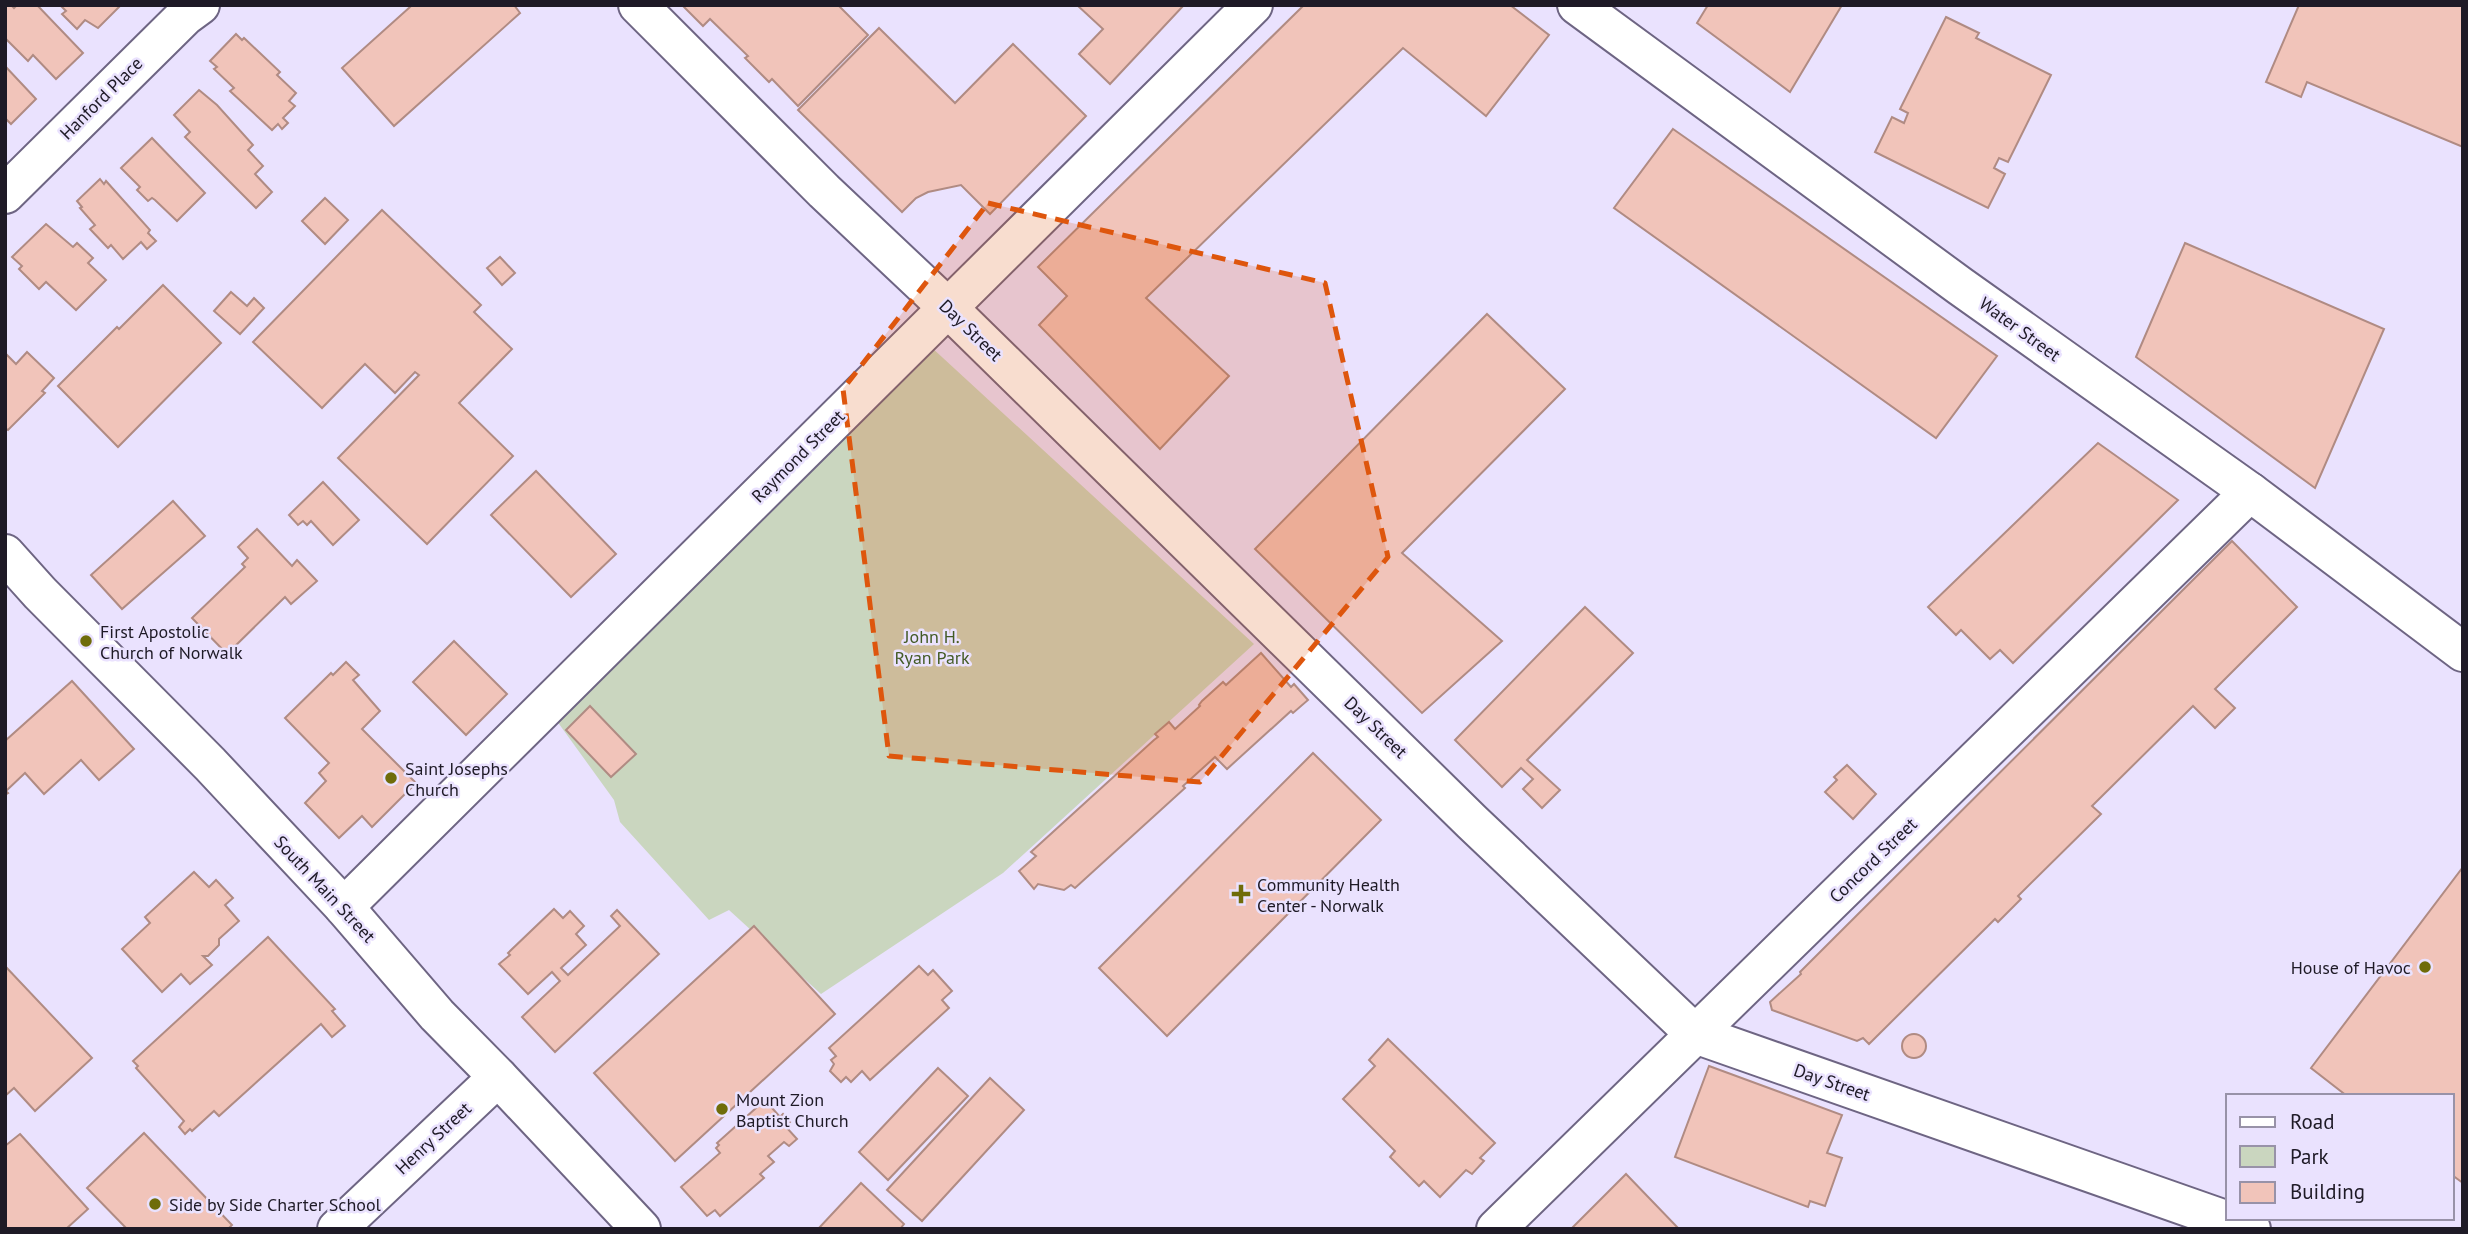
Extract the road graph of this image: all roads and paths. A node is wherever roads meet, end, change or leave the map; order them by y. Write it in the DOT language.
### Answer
graph roads {
  1 [pos="200,5"];
  2 [pos="638,5"];
  3 [pos="1253,5"];
  4 [pos="1577,5"];
  5 [pos="5,194"];
  6 [pos="947,307"];
  7 [pos="2250,492"];
  8 [pos="5,554"];
  9 [pos="2463,652"];
  10 [pos="344,907"];
  11 [pos="1695,1034"];
  12 [pos="498,1077"];
  13 [pos="337,1229"];
  14 [pos="641,1229"];
  15 [pos="1496,1229"];
  16 [pos="2251,1229"];
  1 -- 5 [label="street, Hanford Place"];
  2 -- 6 [label="street, Day Street"];
  3 -- 6 [label="street, Raymond Street"];
  4 -- 7 [label="street, Water Street"];
  6 -- 10 [label="street, Raymond Street"];
  6 -- 11 [label="street, Day Street"];
  7 -- 9 [label="street, Water Street"];
  7 -- 11 [label="street, Concord Street"];
  8 -- 10 [label="street, South Main Street"];
  10 -- 12 [label="street, South Main Street"];
  11 -- 15 [label="street, Concord Street"];
  11 -- 16 [label="street, Day Street"];
  12 -- 13 [label="street, Henry Street"];
  12 -- 14 [label="street, South Main Street"];
}
